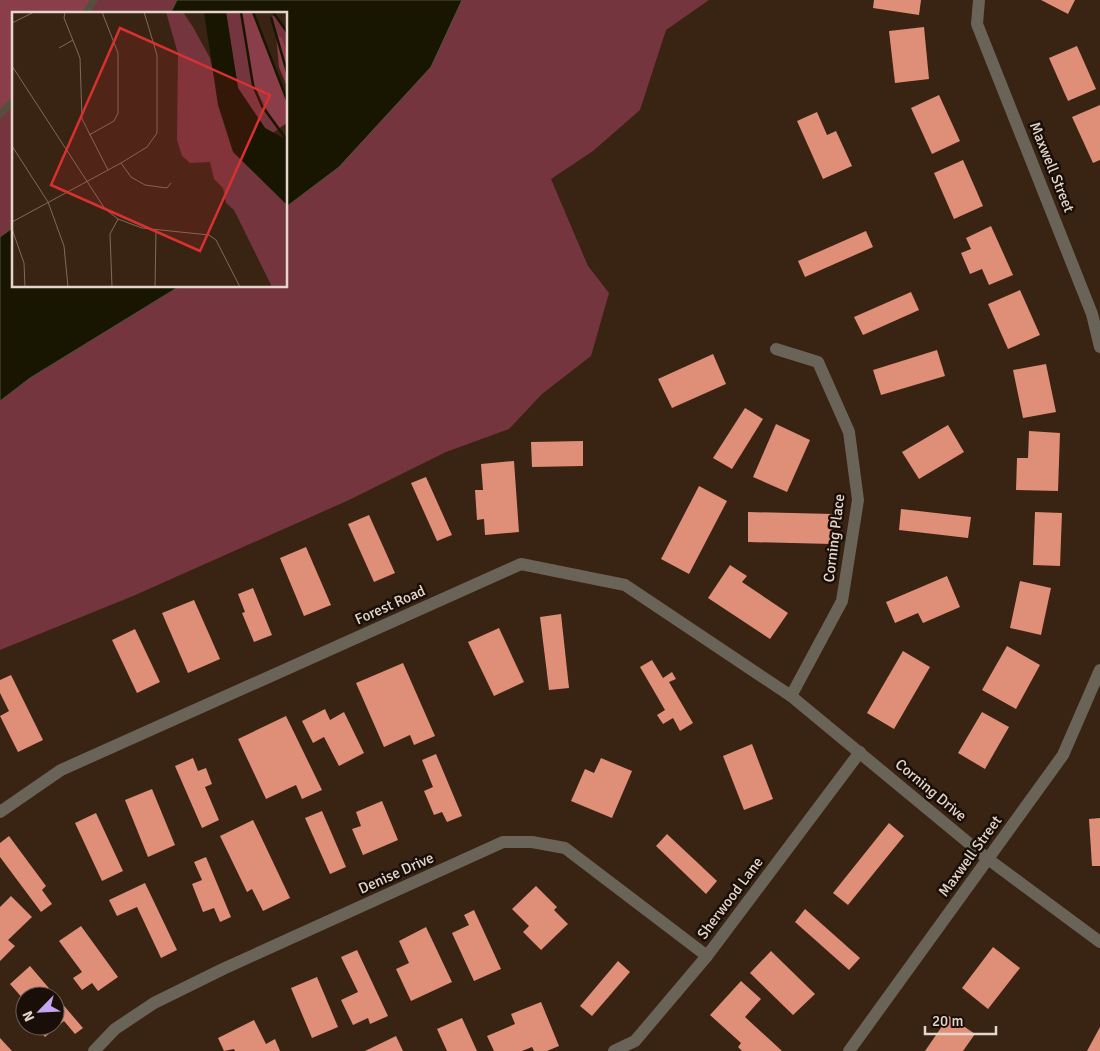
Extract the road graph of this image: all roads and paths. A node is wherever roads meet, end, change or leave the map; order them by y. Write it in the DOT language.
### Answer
graph roads {
  1 [pos="979,0"];
  2 [pos="1096,312"];
  3 [pos="1100,347"];
  4 [pos="776,349"];
  5 [pos="1100,670"];
  6 [pos="792,696"];
  7 [pos="860,752"];
  8 [pos="0,812"];
  9 [pos="988,859"];
  10 [pos="1100,942"];
  11 [pos="708,956"];
  12 [pos="94,1051"];
  13 [pos="614,1051"];
  14 [pos="849,1051"];
  1 -- 2 [label="street, Maxwell Street"];
  2 -- 3 [label="street, Maxwell Street"];
  4 -- 6 [label="street, Corning Place"];
  5 -- 9 [label="street, Maxwell Street"];
  6 -- 7 [label="street, Corning Drive"];
  6 -- 8 [label="street, Forest Road"];
  7 -- 9 [label="street, Corning Drive"];
  7 -- 11 [label="street, Sherwood Lane"];
  9 -- 10 [label="street, Corning Drive"];
  9 -- 14 [label="street, Maxwell Street"];
  11 -- 12 [label="street, Denise Drive"];
  11 -- 13 [label="street, Sherwood Lane"];
}
